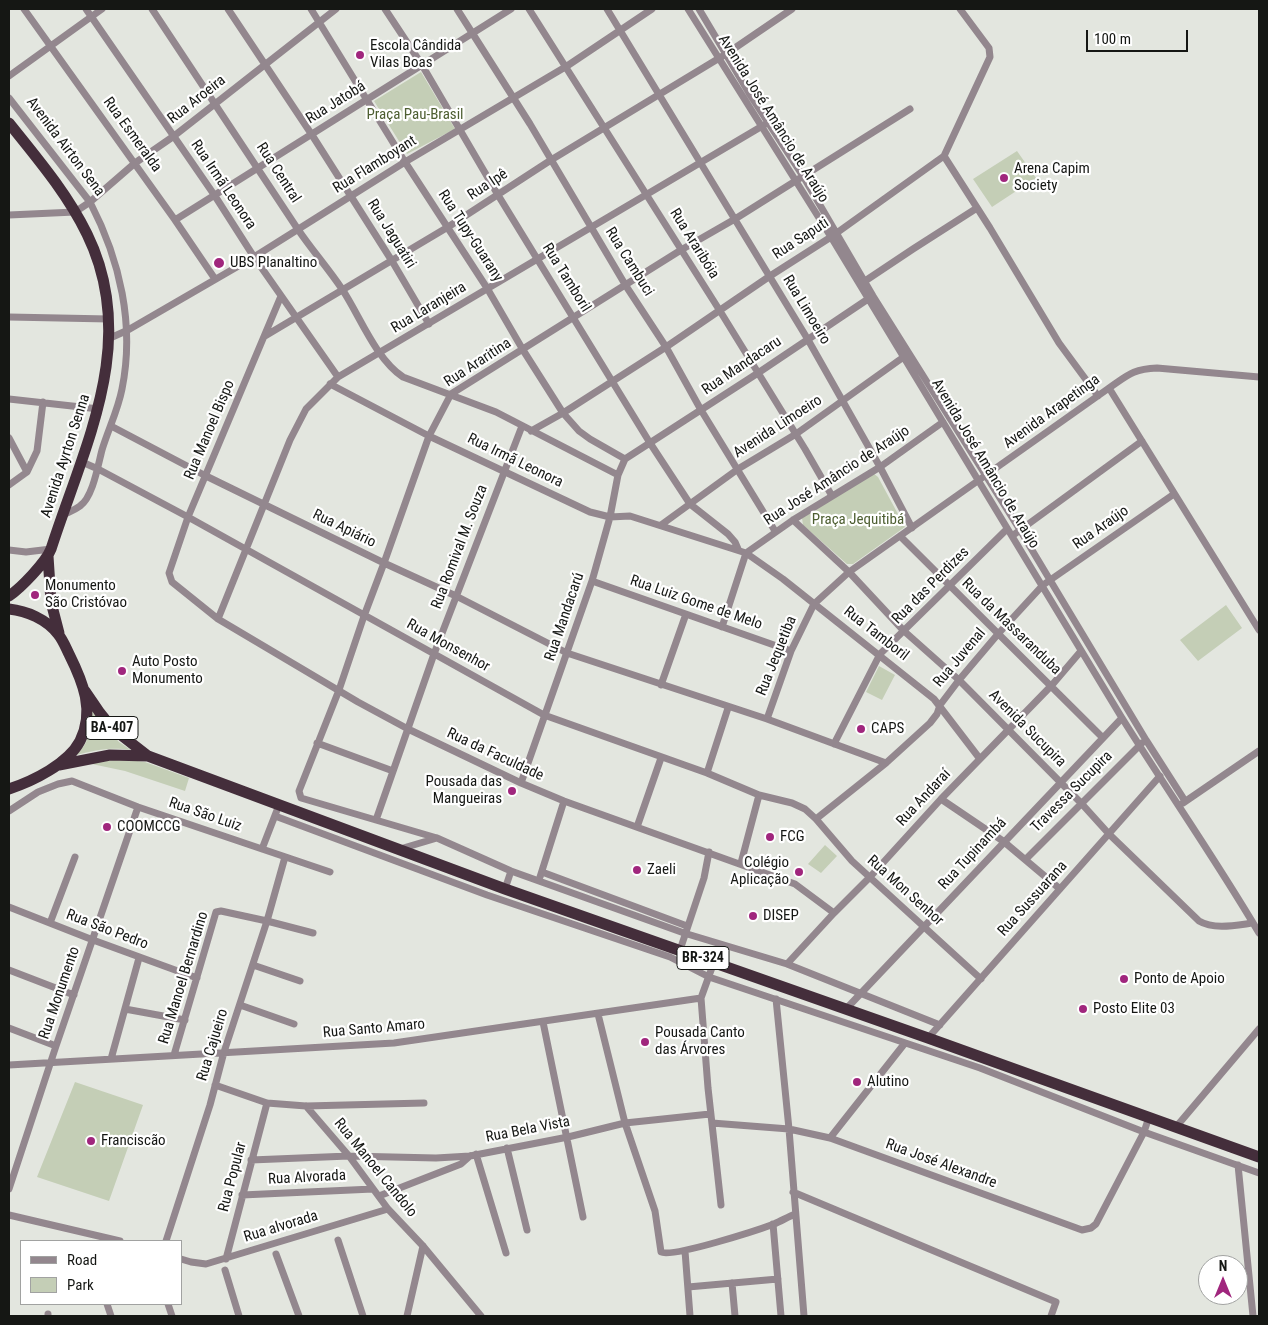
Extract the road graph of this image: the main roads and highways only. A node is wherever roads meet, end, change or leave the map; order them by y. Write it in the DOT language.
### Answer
graph roads {
  1 [pos="9,122"];
  2 [pos="50,553"];
  3 [pos="9,596"];
  4 [pos="9,609"];
  5 [pos="59,635"];
  6 [pos="86,690"];
  7 [pos="148,756"];
  8 [pos="59,765"];
  9 [pos="9,789"];
  10 [pos="1259,1157"];
  1 -- 2 [label="highway, Avenida Ayrton Senna"];
  2 -- 3 [label="highway, Avenida Ayrton Senna"];
  2 -- 5 [label="highway, Avenida Ayrton Senna"];
  4 -- 5 [label="highway, Avenida Ayrton Senna"];
  5 -- 6 [label="highway, Avenida Ayrton Senna"];
  6 -- 7 [label="highway, BA-407"];
  6 -- 8 [label="highway, Avenida Ayrton Senna"];
  7 -- 8 [label="highway, BA-407"];
  7 -- 10 [label="highway, BR-324"];
  8 -- 9 [label="highway, Avenida Ayrton Senna"];
}
